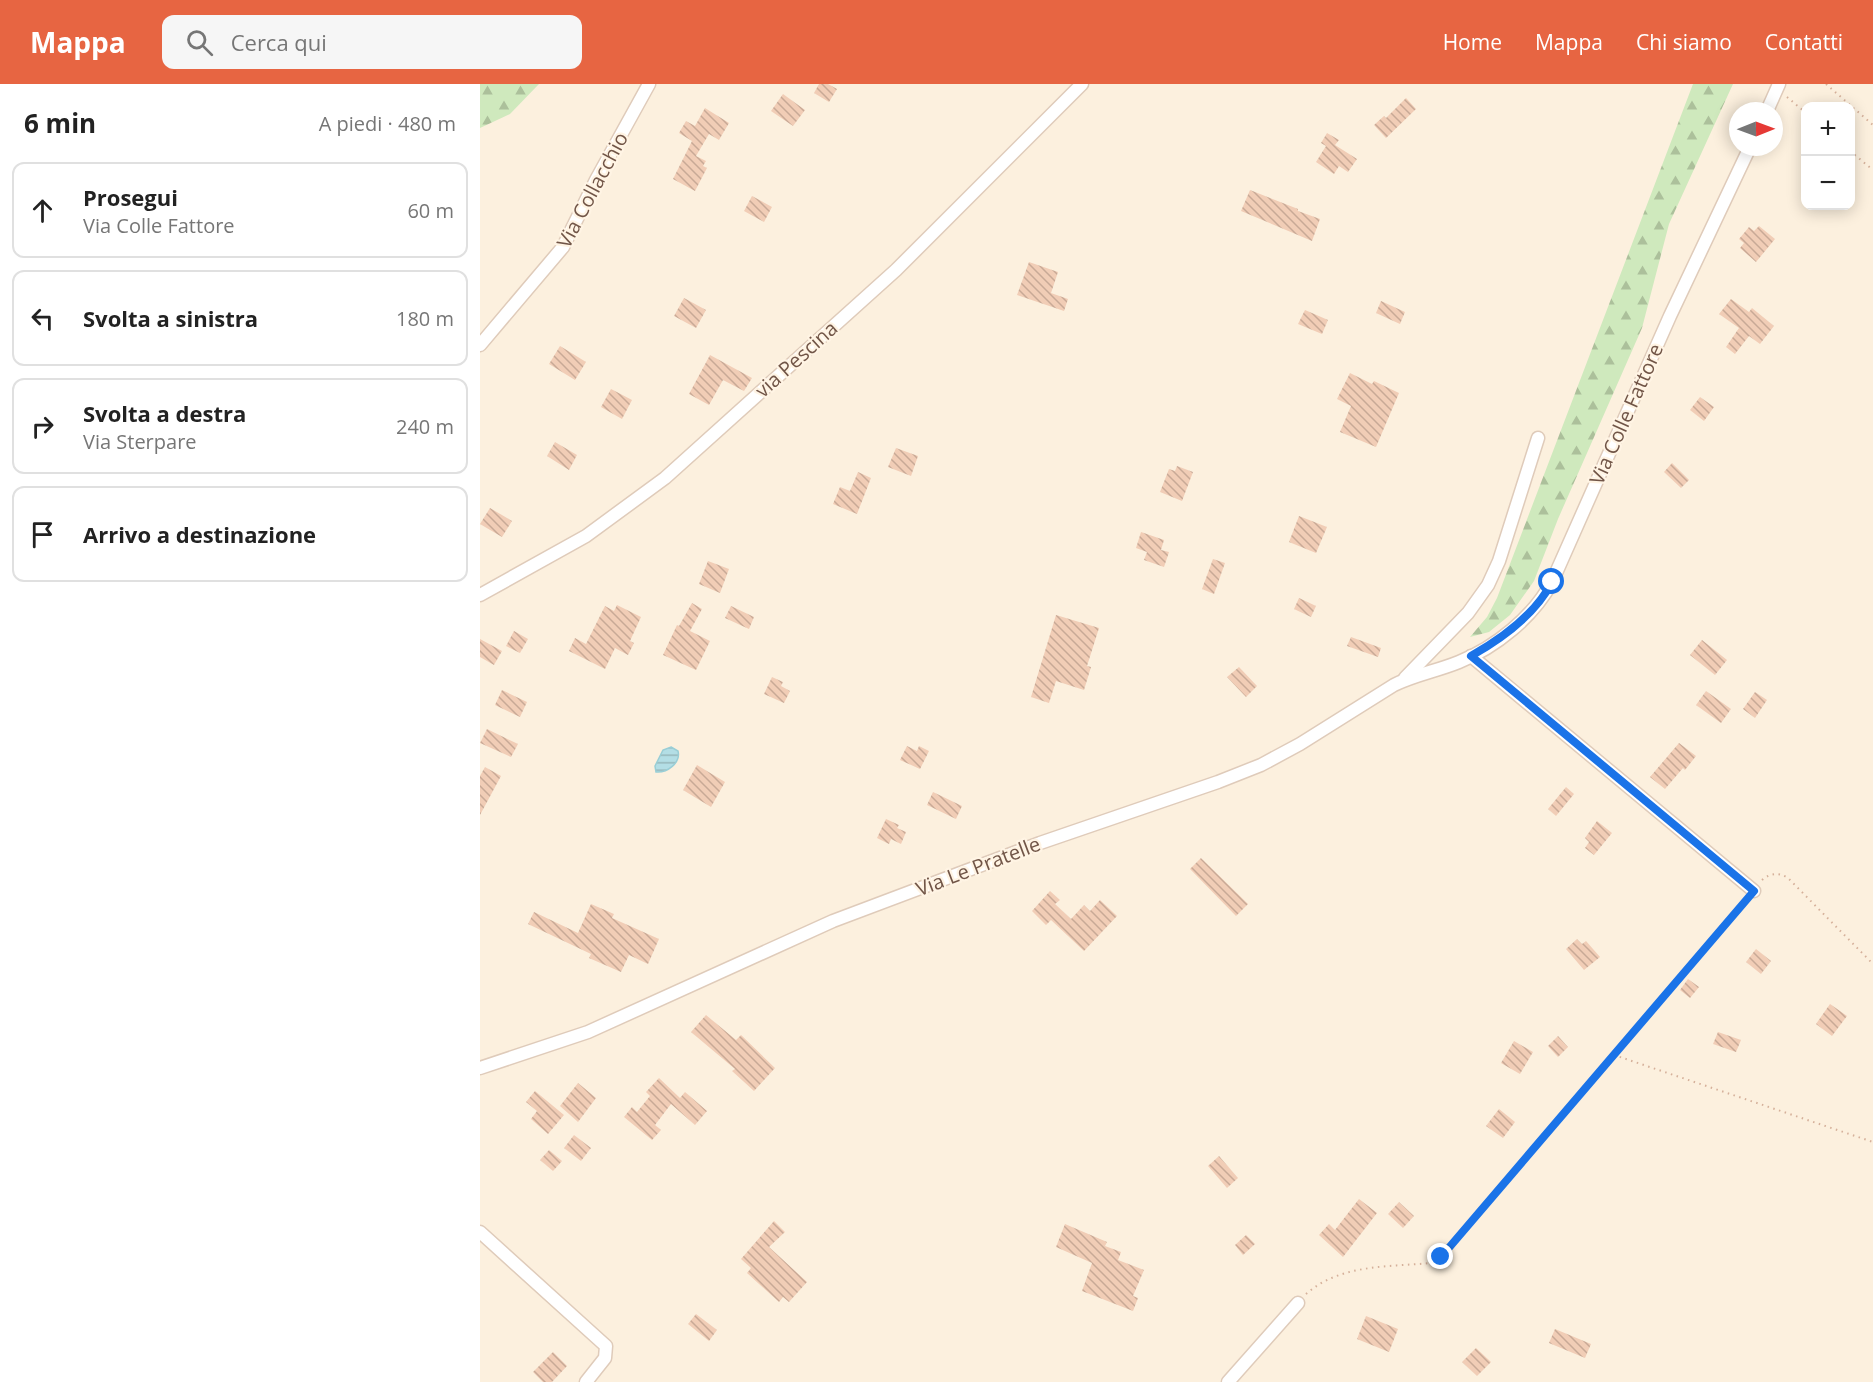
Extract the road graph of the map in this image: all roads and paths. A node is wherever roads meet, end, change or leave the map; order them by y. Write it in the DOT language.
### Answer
graph roads {
  1 [pos="649,84"];
  2 [pos="1082,84"];
  3 [pos="1826,84"];
  4 [pos="1778,86"];
  5 [pos="1771,102"];
  6 [pos="1801,108"];
  7 [pos="1873,125"];
  8 [pos="1855,154"];
  9 [pos="1746,156"];
  10 [pos="1873,170"];
  11 [pos="480,345"];
  12 [pos="1538,438"];
  13 [pos="480,595"];
  14 [pos="1471,656"];
  15 [pos="1402,681"];
  16 [pos="1754,891"];
  17 [pos="1873,964"];
  18 [pos="1614,1055"];
  19 [pos="480,1068"];
  20 [pos="1873,1142"];
  21 [pos="480,1232"];
  22 [pos="1298,1303"];
  23 [pos="586,1382"];
  24 [pos="1228,1382"];
  1 -- 11 [label="street, Via Collacchio"];
  2 -- 13 [label="street, via Pescina"];
  3 -- 7 [label="path"];
  4 -- 5 [label="street"];
  4 -- 6 [label="path"];
  8 -- 10 [label="path"];
  9 -- 14 [label="street, Via Colle Fattore"];
  12 -- 15 [label="street"];
  14 -- 15 [label="street, Via Le Pratelle"];
  14 -- 16 [label="street"];
  15 -- 19 [label="street, Via Le Pratelle"];
  16 -- 17 [label="path"];
  16 -- 18 [label="path"];
  18 -- 20 [label="path"];
  18 -- 22 [label="path"];
  21 -- 23 [label="street"];
  22 -- 24 [label="street"];
}
